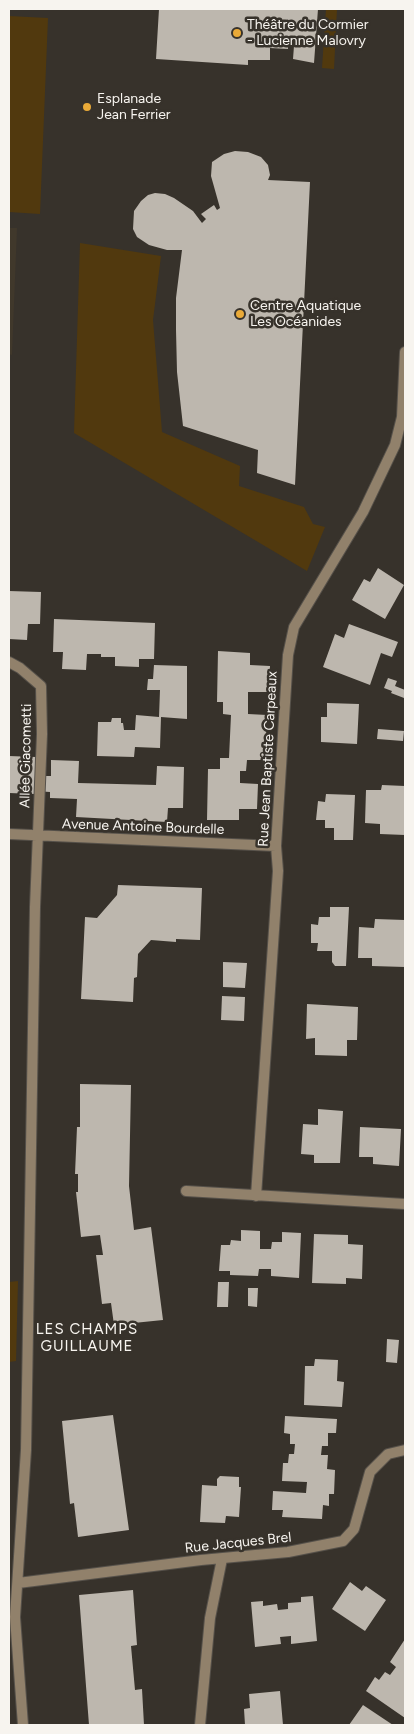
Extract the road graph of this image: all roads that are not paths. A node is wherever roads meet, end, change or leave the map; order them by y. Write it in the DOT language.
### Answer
graph roads {
  1 [pos="405,352"];
  2 [pos="9,662"];
  3 [pos="9,834"];
  4 [pos="38,836"];
  5 [pos="276,846"];
  6 [pos="186,1191"];
  7 [pos="256,1196"];
  8 [pos="405,1204"];
  9 [pos="405,1450"];
  10 [pos="222,1558"];
  11 [pos="18,1583"];
  12 [pos="23,1725"];
  13 [pos="200,1725"];
  1 -- 5 [label="street, Rue Jean Baptiste Carpeaux"];
  2 -- 4 [label="street, Allée Giacometti"];
  3 -- 4 [label="street, Avenue Antoine Bourdelle"];
  4 -- 5 [label="street, Avenue Antoine Bourdelle"];
  4 -- 11 [label="street"];
  5 -- 7 [label="street, Rue Jean Baptiste Carpeaux"];
  6 -- 7 [label="street"];
  7 -- 8 [label="street"];
  9 -- 10 [label="street, Rue Jacques Brel"];
  10 -- 11 [label="street, Rue Jacques Brel"];
  10 -- 13 [label="street"];
  11 -- 12 [label="street"];
}
